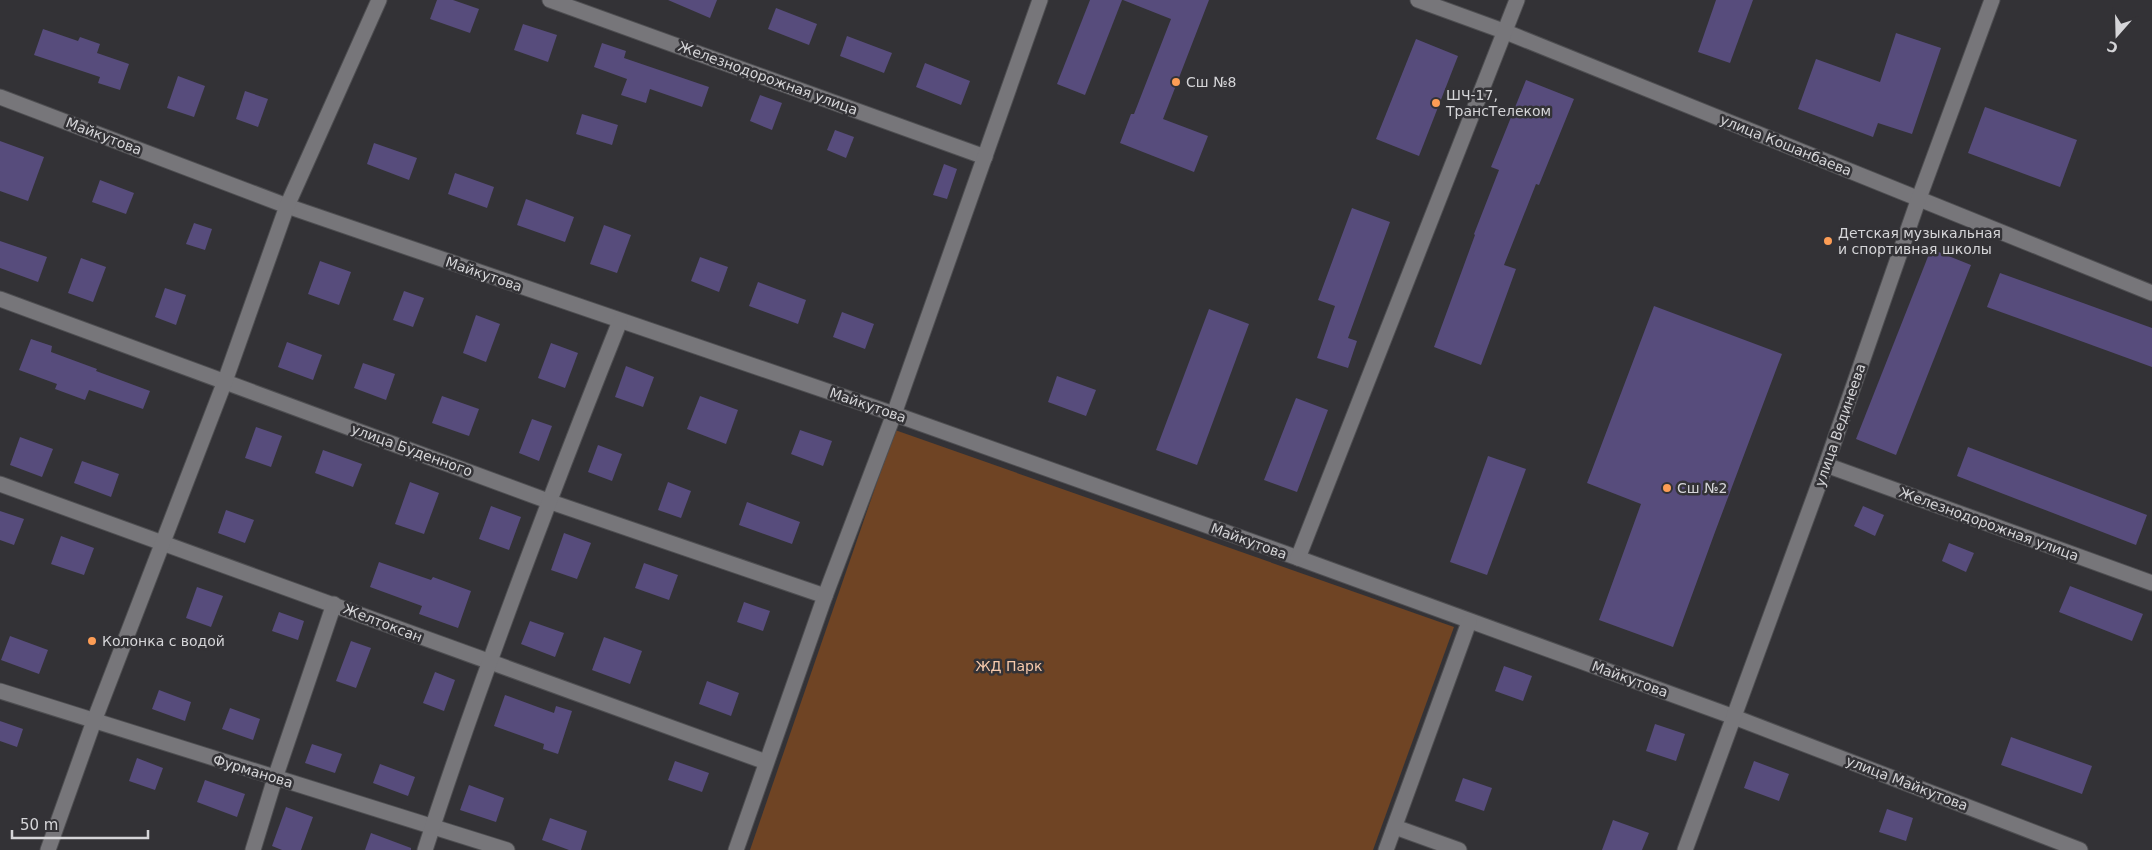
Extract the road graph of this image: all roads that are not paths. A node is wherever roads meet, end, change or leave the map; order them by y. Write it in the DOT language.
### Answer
graph roads {
  1 [pos="379,0"];
  2 [pos="550,0"];
  3 [pos="1040,0"];
  4 [pos="1418,0"];
  5 [pos="1517,0"];
  6 [pos="1992,0"];
  7 [pos="1506,32"];
  8 [pos="0,97"];
  9 [pos="985,157"];
  10 [pos="1919,198"];
  11 [pos="286,206"];
  12 [pos="2152,293"];
  13 [pos="0,299"];
  14 [pos="620,321"];
  15 [pos="225,381"];
  16 [pos="894,414"];
  17 [pos="1826,465"];
  18 [pos="0,484"];
  19 [pos="548,501"];
  20 [pos="161,542"];
  21 [pos="1298,558"];
  22 [pos="2152,583"];
  23 [pos="825,596"];
  24 [pos="334,604"];
  25 [pos="1469,622"];
  26 [pos="489,663"];
  27 [pos="0,691"];
  28 [pos="1734,717"];
  29 [pos="94,721"];
  30 [pos="766,762"];
  31 [pos="275,778"];
  32 [pos="433,826"];
  33 [pos="1395,827"];
  34 [pos="48,850"];
  35 [pos="253,850"];
  36 [pos="425,850"];
  37 [pos="507,850"];
  38 [pos="736,850"];
  39 [pos="1386,850"];
  40 [pos="1459,850"];
  41 [pos="1685,850"];
  42 [pos="2080,850"];
  1 -- 11 [label="street"];
  2 -- 9 [label="street, Железнодорожная улица"];
  3 -- 9 [label="street"];
  4 -- 7 [label="street, улица Кошанбаева"];
  5 -- 7 [label="street"];
  6 -- 10 [label="street, улица Вединеева"];
  7 -- 10 [label="street, улица Кошанбаева"];
  7 -- 21 [label="street"];
  8 -- 11 [label="street, Майкутова"];
  9 -- 16 [label="street"];
  10 -- 12 [label="street, улица Кошанбаева"];
  10 -- 17 [label="street, улица Вединеева"];
  11 -- 14 [label="street, Майкутова"];
  11 -- 15 [label="street"];
  13 -- 15 [label="street, улица Буденного"];
  14 -- 16 [label="street, Майкутова"];
  14 -- 19 [label="street"];
  15 -- 19 [label="street, улица Буденного"];
  15 -- 20 [label="street"];
  16 -- 21 [label="street, Майкутова"];
  16 -- 23 [label="street"];
  17 -- 22 [label="street, Железнодорожная улица"];
  17 -- 28 [label="street, улица Вединеева"];
  18 -- 20 [label="street, Желтоксан"];
  19 -- 23 [label="street, улица Буденного"];
  19 -- 26 [label="street"];
  20 -- 24 [label="street, Желтоксан"];
  20 -- 29 [label="street"];
  21 -- 25 [label="street, Майкутова"];
  23 -- 30 [label="street"];
  24 -- 26 [label="street, Желтоксан"];
  24 -- 31 [label="street"];
  25 -- 28 [label="street, Майкутова"];
  25 -- 33 [label="street"];
  26 -- 30 [label="street, Желтоксан"];
  26 -- 32 [label="street"];
  27 -- 29 [label="street, Фурманова"];
  28 -- 41 [label="street, улица Вединеева"];
  28 -- 42 [label="street, улица Майкутова"];
  29 -- 31 [label="street, Фурманова"];
  29 -- 34 [label="street"];
  30 -- 38 [label="street"];
  31 -- 32 [label="street, Фурманова"];
  31 -- 35 [label="street"];
  32 -- 36 [label="street"];
  32 -- 37 [label="street, Фурманова"];
  33 -- 39 [label="street"];
  33 -- 40 [label="street"];
}
